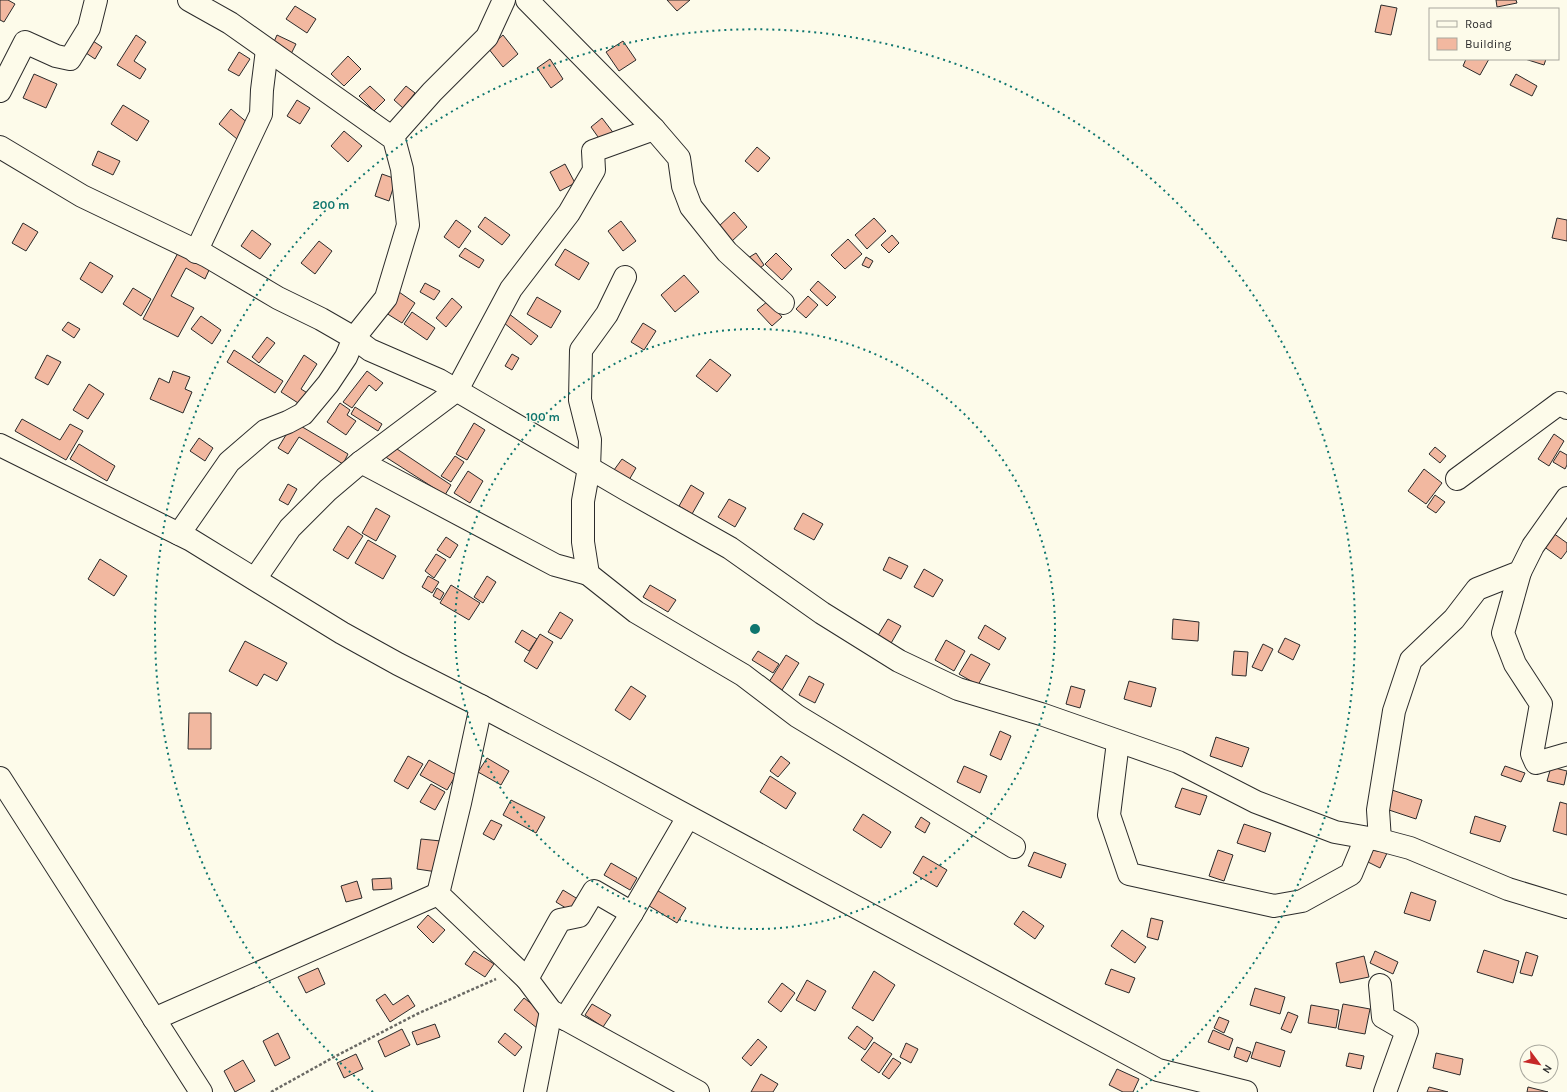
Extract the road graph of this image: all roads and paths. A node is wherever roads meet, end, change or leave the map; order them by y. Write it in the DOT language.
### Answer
graph roads {
  1 [pos="96,0"];
  2 [pos="189,0"];
  3 [pos="504,0"];
  4 [pos="526,0"];
  5 [pos="267,50"];
  6 [pos="0,91"];
  7 [pos="654,129"];
  8 [pos="392,137"];
  9 [pos="0,147"];
  10 [pos="196,252"];
  11 [pos="625,277"];
  12 [pos="782,303"];
  13 [pos="354,338"];
  14 [pos="457,390"];
  15 [pos="1567,408"];
  16 [pos="0,444"];
  17 [pos="361,462"];
  18 [pos="589,468"];
  19 [pos="1457,479"];
  20 [pos="1567,498"];
  21 [pos="178,534"];
  22 [pos="1520,572"];
  23 [pos="588,574"];
  24 [pos="255,579"];
  25 [pos="481,706"];
  26 [pos="1118,742"];
  27 [pos="1567,754"];
  28 [pos="0,778"];
  29 [pos="688,817"];
  30 [pos="1373,839"];
  31 [pos="1014,847"];
  32 [pos="438,894"];
  33 [pos="1567,907"];
  34 [pos="632,913"];
  35 [pos="522,974"];
  36 [pos="1380,985"];
  37 [pos="558,1015"];
  38 [pos="154,1019"];
  39 [pos="1242,1091"];
  40 [pos="201,1092"];
  41 [pos="271,1092"];
  42 [pos="535,1092"];
  43 [pos="698,1092"];
  44 [pos="1385,1092"];
  1 -- 6 [label="main road"];
  2 -- 5 [label="main road"];
  3 -- 8 [label="main road"];
  4 -- 7 [label="main road"];
  5 -- 8 [label="main road"];
  5 -- 10 [label="main road"];
  7 -- 12 [label="main road"];
  7 -- 14 [label="main road"];
  8 -- 13 [label="main road"];
  9 -- 10 [label="main road"];
  10 -- 13 [label="main road"];
  11 -- 18 [label="main road"];
  13 -- 14 [label="main road"];
  13 -- 21 [label="main road"];
  14 -- 17 [label="main road"];
  14 -- 18 [label="main road"];
  15 -- 19 [label="main road"];
  16 -- 21 [label="main road"];
  17 -- 23 [label="main road"];
  17 -- 24 [label="main road"];
  18 -- 23 [label="main road"];
  18 -- 26 [label="main road"];
  20 -- 22 [label="main road"];
  21 -- 24 [label="main road"];
  22 -- 27 [label="main road"];
  22 -- 30 [label="main road"];
  23 -- 31 [label="main road"];
  24 -- 25 [label="main road"];
  25 -- 29 [label="main road"];
  25 -- 32 [label="main road"];
  26 -- 30 [label="main road"];
  26 -- 30 [label="main road"];
  28 -- 38 [label="main road"];
  29 -- 34 [label="main road"];
  29 -- 39 [label="main road"];
  30 -- 33 [label="main road"];
  32 -- 35 [label="main road"];
  32 -- 38 [label="main road"];
  34 -- 35 [label="main road"];
  34 -- 37 [label="main road"];
  35 -- 37 [label="main road"];
  35 -- 41 [label="path"];
  36 -- 44 [label="main road"];
  37 -- 42 [label="main road"];
  37 -- 43 [label="main road"];
  38 -- 40 [label="main road"];
}
